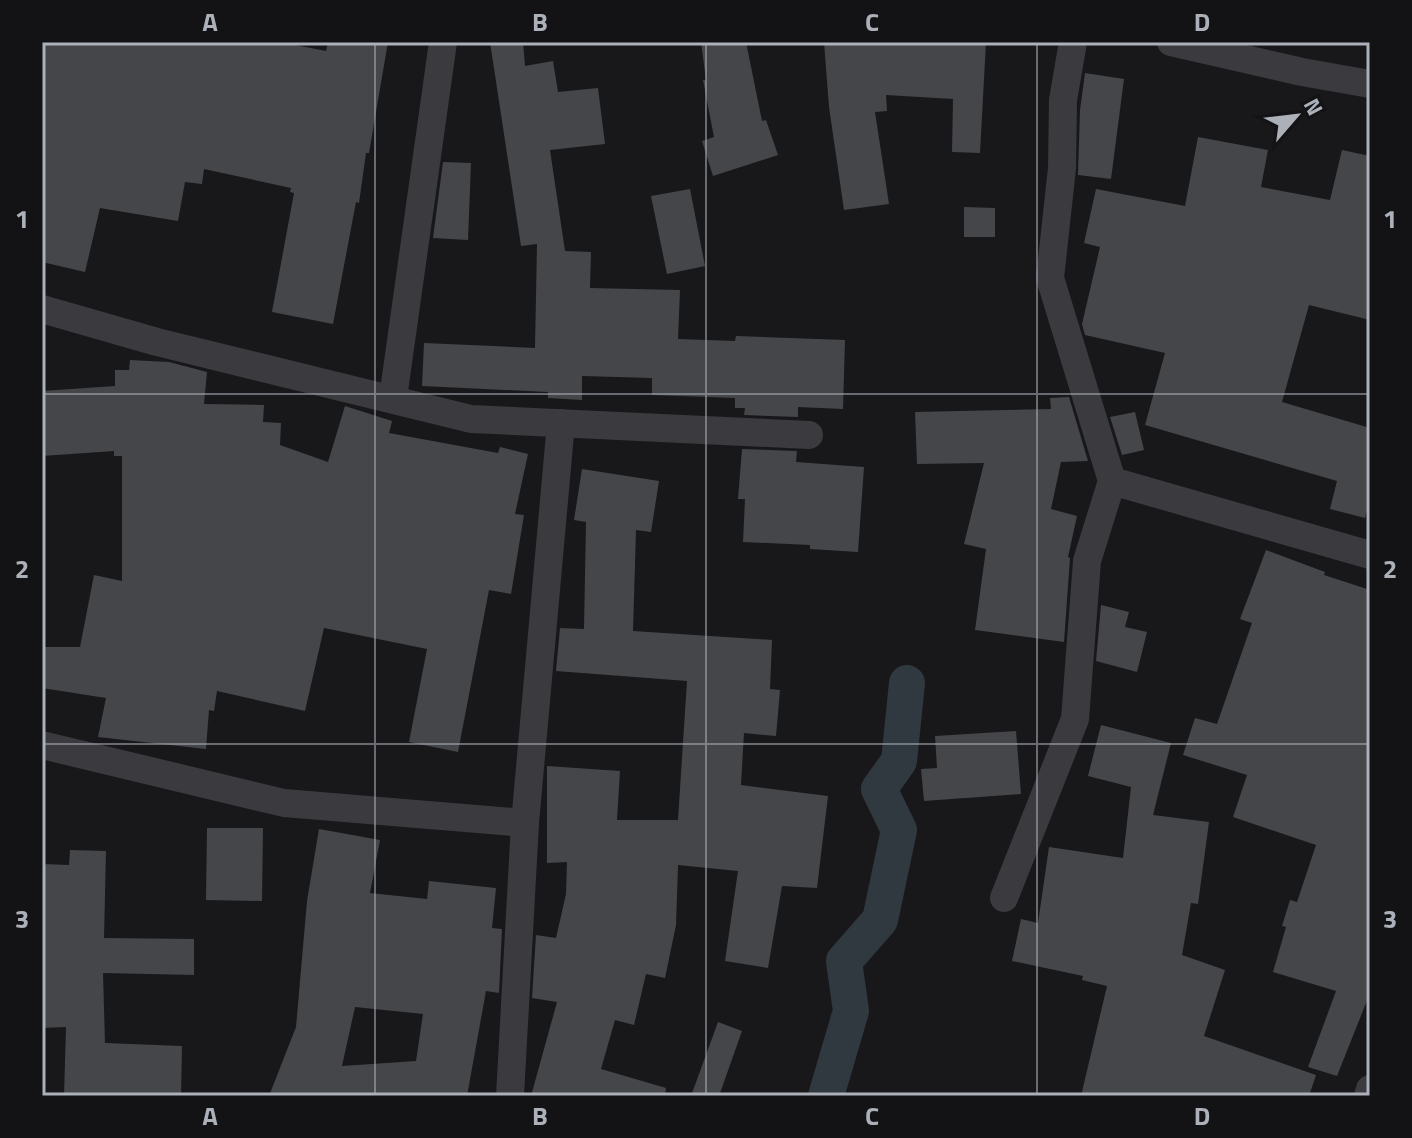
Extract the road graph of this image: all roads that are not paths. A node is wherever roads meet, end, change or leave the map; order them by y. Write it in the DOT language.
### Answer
graph roads {
  1 [pos="443,42"];
  2 [pos="1073,42"];
  3 [pos="1171,42"];
  4 [pos="1370,84"];
  5 [pos="42,309"];
  6 [pos="393,398"];
  7 [pos="561,423"];
  8 [pos="809,435"];
  9 [pos="1112,481"];
  10 [pos="1370,555"];
  11 [pos="42,745"];
  12 [pos="525,823"];
  13 [pos="1004,898"];
  14 [pos="1370,1089"];
  15 [pos="510,1096"];
  16 [pos="1368,1096"];
  1 -- 6 [label="street"];
  2 -- 9 [label="street"];
  3 -- 4 [label="street"];
  5 -- 6 [label="street"];
  6 -- 7 [label="street"];
  7 -- 8 [label="street"];
  7 -- 12 [label="street"];
  9 -- 10 [label="street"];
  9 -- 13 [label="street"];
  11 -- 12 [label="street"];
  12 -- 15 [label="street"];
  14 -- 16 [label="street"];
}
